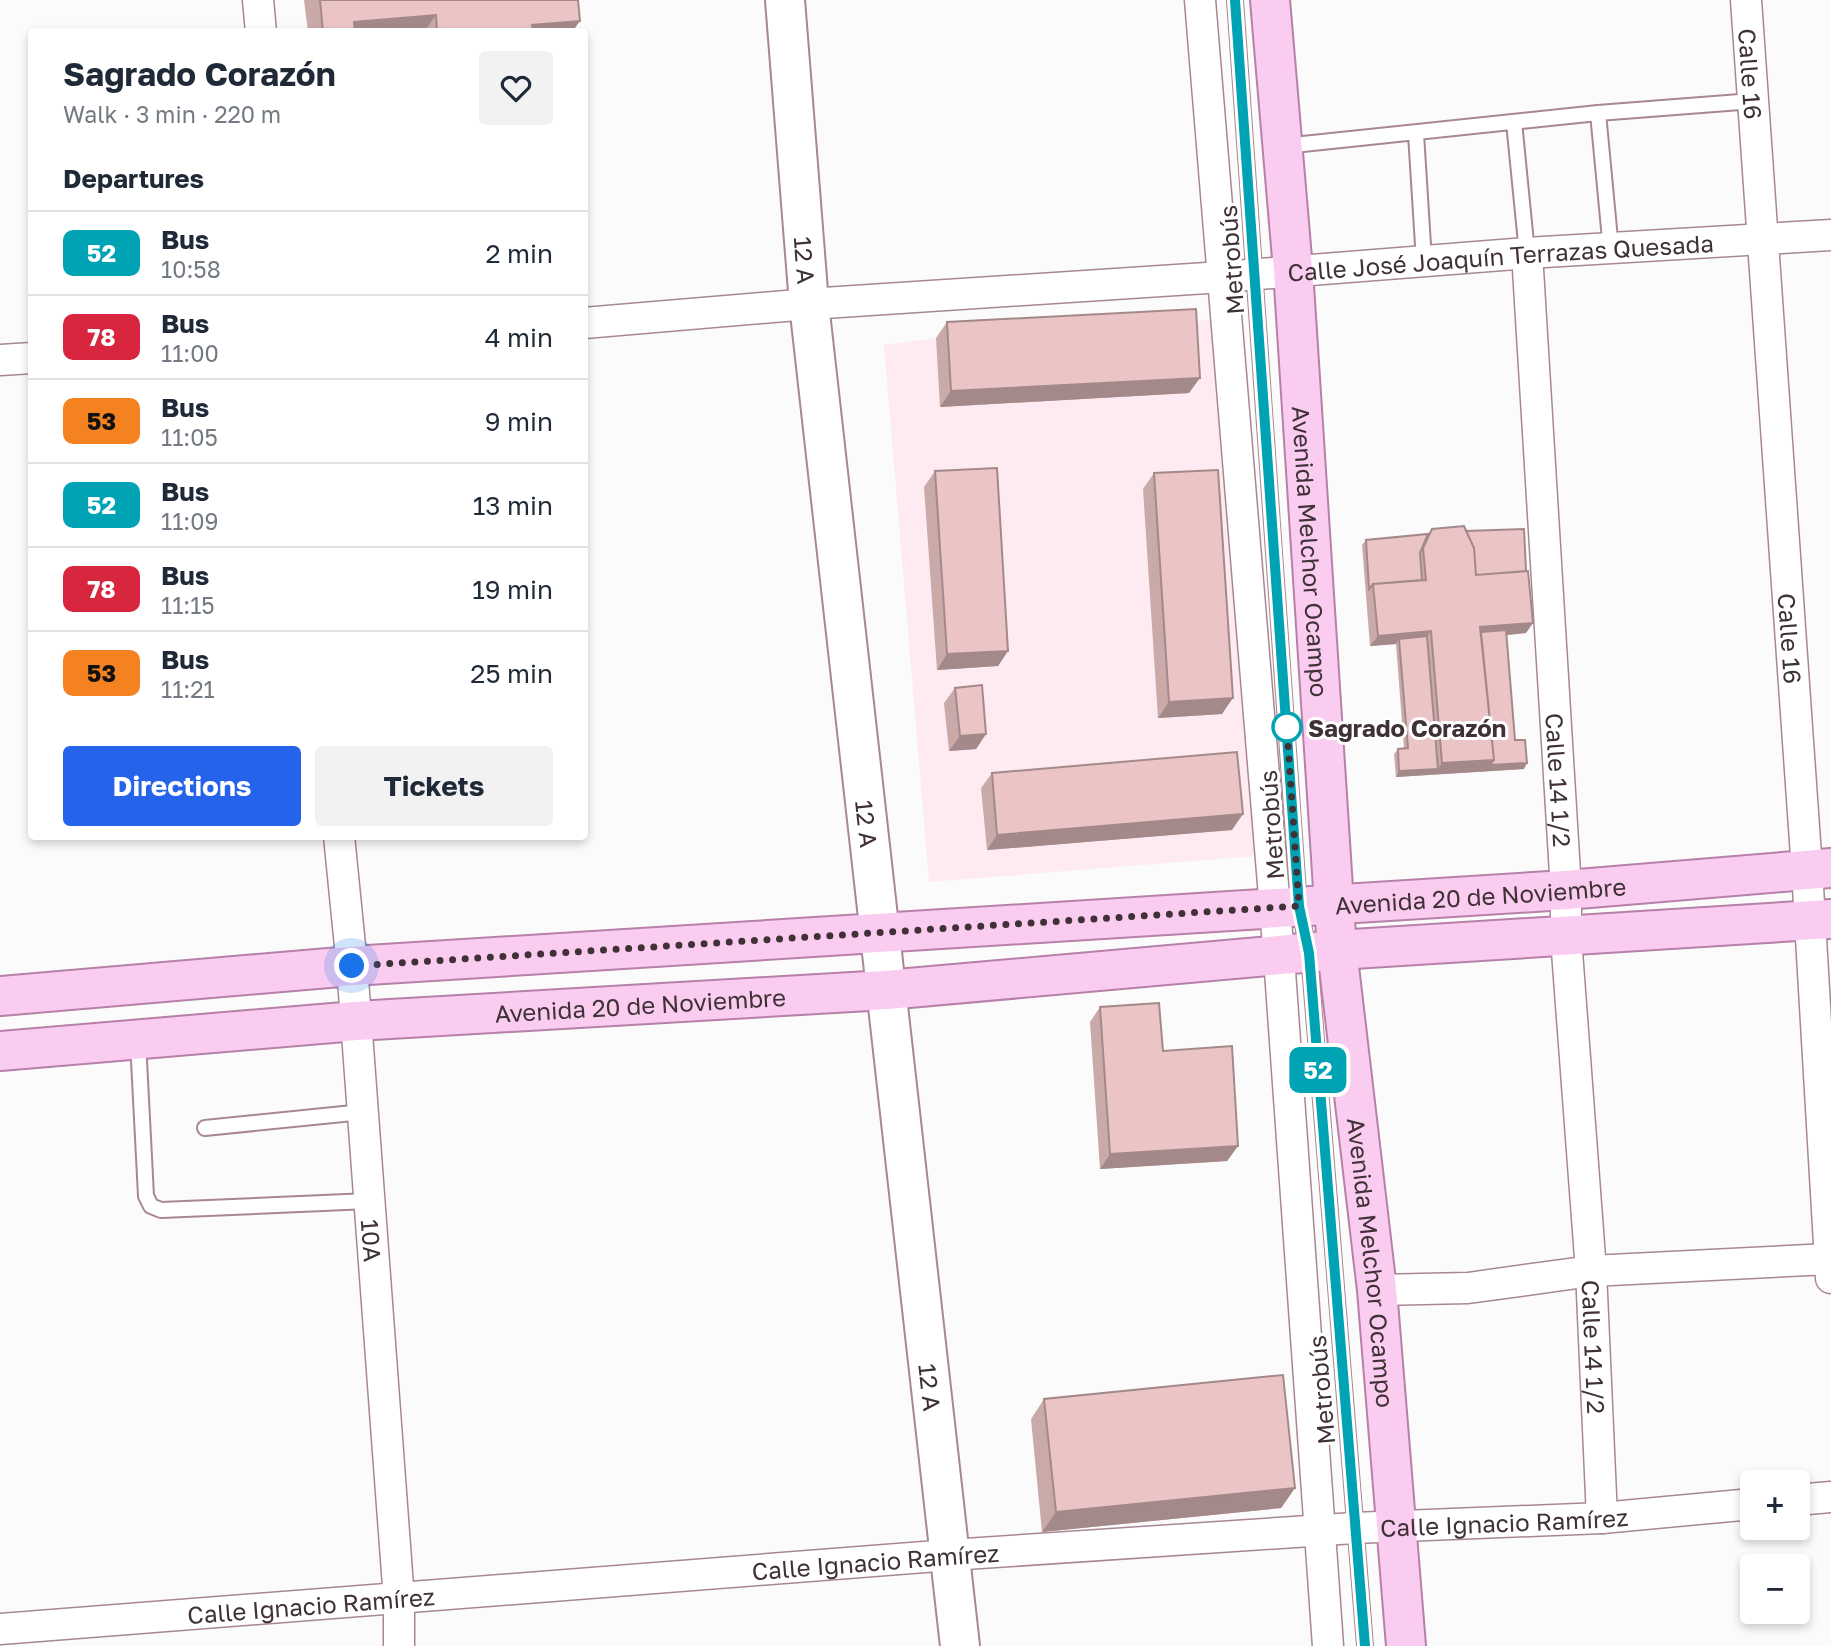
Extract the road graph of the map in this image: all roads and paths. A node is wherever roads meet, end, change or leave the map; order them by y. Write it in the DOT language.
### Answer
graph roads {
  1 [pos="258,0"];
  2 [pos="785,0"];
  3 [pos="1200,0"];
  4 [pos="1235,0"];
  5 [pos="1270,0"];
  6 [pos="1746,0"];
  7 [pos="261,28"];
  8 [pos="1753,101"];
  9 [pos="1598,113"];
  10 [pos="1514,122"];
  11 [pos="1416,134"];
  12 [pos="1282,147"];
  13 [pos="1831,235"];
  14 [pos="1762,241"];
  15 [pos="1611,250"];
  16 [pos="1527,253"];
  17 [pos="1424,261"];
  18 [pos="1293,270"];
  19 [pos="1255,272"];
  20 [pos="1222,277"];
  21 [pos="809,304"];
  22 [pos="588,323"];
  23 [pos="28,358"];
  24 [pos="0,360"];
  25 [pos="339,840"];
  26 [pos="1819,869"];
  27 [pos="1566,890"];
  28 [pos="1303,906"];
  29 [pos="1820,920"];
  30 [pos="881,932"];
  31 [pos="1566,938"];
  32 [pos="1309,953"];
  33 [pos="352,966"];
  34 [pos="886,990"];
  35 [pos="0,996"];
  36 [pos="356,1021"];
  37 [pos="138,1040"];
  38 [pos="0,1051"];
  39 [pos="363,1112"];
  40 [pos="205,1128"];
  41 [pos="369,1201"];
  42 [pos="1830,1269"];
  43 [pos="1591,1271"];
  44 [pos="1377,1290"];
  45 [pos="1831,1497"];
  46 [pos="1810,1499"];
  47 [pos="1740,1505"];
  48 [pos="1602,1518"];
  49 [pos="1354,1528"];
  50 [pos="1397,1528"];
  51 [pos="1318,1531"];
  52 [pos="950,1555"];
  53 [pos="399,1600"];
  54 [pos="0,1629"];
  55 [pos="399,1646"];
  56 [pos="960,1646"];
  57 [pos="1328,1646"];
  58 [pos="1365,1646"];
  59 [pos="1406,1646"];
  1 -- 7 [label="street"];
  2 -- 21 [label="main road, 12 A"];
  3 -- 20 [label="street, Avenida Melchor Ocampo"];
  4 -- 19 [label="lane, Metrobús"];
  5 -- 12 [label="main road, Avenida Melchor Ocampo"];
  6 -- 8 [label="street, Calle 16"];
  8 -- 9 [label="lane"];
  8 -- 14 [label="street, Calle 16"];
  9 -- 10 [label="lane"];
  9 -- 15 [label="lane"];
  10 -- 11 [label="lane"];
  10 -- 16 [label="lane"];
  11 -- 12 [label="lane"];
  11 -- 17 [label="lane"];
  12 -- 18 [label="main road, Avenida Melchor Ocampo"];
  13 -- 14 [label="street, Calle José Joaquín Terrazas Quesada"];
  14 -- 15 [label="street, Calle José Joaquín Terrazas Quesada"];
  14 -- 26 [label="street, Calle 16"];
  15 -- 16 [label="street, Calle José Joaquín Terrazas Quesada"];
  16 -- 17 [label="street, Calle José Joaquín Terrazas Quesada"];
  16 -- 27 [label="street, Calle 14 1/2"];
  17 -- 18 [label="street, Calle José Joaquín Terrazas Quesada"];
  18 -- 19 [label="street, Calle José Joaquín Terrazas Quesada"];
  18 -- 28 [label="main road, Avenida Melchor Ocampo"];
  19 -- 20 [label="street, Calle José Joaquín Terrazas Quesada"];
  19 -- 28 [label="lane, Metrobús"];
  20 -- 21 [label="street, Calle José Joaquín Terrazas Quesada"];
  20 -- 28 [label="street, Avenida Melchor Ocampo"];
  21 -- 22 [label="street, Calle José Joaquín Terrazas Quesada"];
  21 -- 30 [label="main road, 12 A"];
  23 -- 24 [label="street"];
  25 -- 33 [label="street, 10A"];
  26 -- 27 [label="main road, Avenida 20 de Noviembre"];
  26 -- 29 [label="street, Calle 16"];
  27 -- 28 [label="main road, Avenida 20 de Noviembre"];
  27 -- 31 [label="street, Calle 14 1/2"];
  28 -- 30 [label="main road, Avenida 20 de Noviembre"];
  28 -- 32 [label="main road, Avenida Melchor Ocampo"];
  28 -- 32 [label="street, Avenida Melchor Ocampo"];
  29 -- 31 [label="main road, Avenida 20 de Noviembre"];
  29 -- 42 [label="street, Calle 16"];
  30 -- 33 [label="main road, Avenida 20 de Noviembre"];
  30 -- 34 [label="main road, 12 A"];
  31 -- 32 [label="main road, Avenida 20 de Noviembre"];
  31 -- 43 [label="street, Calle 14 1/2"];
  32 -- 34 [label="main road, Avenida 20 de Noviembre"];
  32 -- 44 [label="main road, Avenida Melchor Ocampo"];
  32 -- 49 [label="lane, Metrobús"];
  32 -- 51 [label="street, Avenida Melchor Ocampo"];
  33 -- 35 [label="main road, Avenida 20 de Noviembre"];
  33 -- 36 [label="street, 10A"];
  34 -- 36 [label="main road, Avenida 20 de Noviembre"];
  34 -- 52 [label="main road, 12 A"];
  36 -- 37 [label="main road, Avenida 20 de Noviembre"];
  36 -- 39 [label="street, 10A"];
  37 -- 38 [label="main road, Avenida 20 de Noviembre"];
  37 -- 41 [label="lane"];
  39 -- 40 [label="lane"];
  39 -- 41 [label="street, 10A"];
  41 -- 53 [label="street, 10A"];
  42 -- 43 [label="street"];
  43 -- 44 [label="street"];
  43 -- 48 [label="street, Calle 14 1/2"];
  44 -- 50 [label="main road, Avenida Melchor Ocampo"];
  45 -- 46 [label="street"];
  47 -- 48 [label="street, Calle Ignacio Ramírez"];
  48 -- 50 [label="street, Calle Ignacio Ramírez"];
  49 -- 50 [label="street, Calle Ignacio Ramírez"];
  49 -- 51 [label="street, Calle Ignacio Ramírez"];
  49 -- 58 [label="lane, Metrobús"];
  50 -- 59 [label="main road, Avenida Melchor Ocampo"];
  51 -- 52 [label="street, Calle Ignacio Ramírez"];
  51 -- 57 [label="street, Avenida Melchor Ocampo"];
  52 -- 53 [label="street, Calle Ignacio Ramírez"];
  52 -- 56 [label="main road, 12 A"];
  53 -- 54 [label="street, Calle Ignacio Ramírez"];
  53 -- 55 [label="street, 10A"];
}
